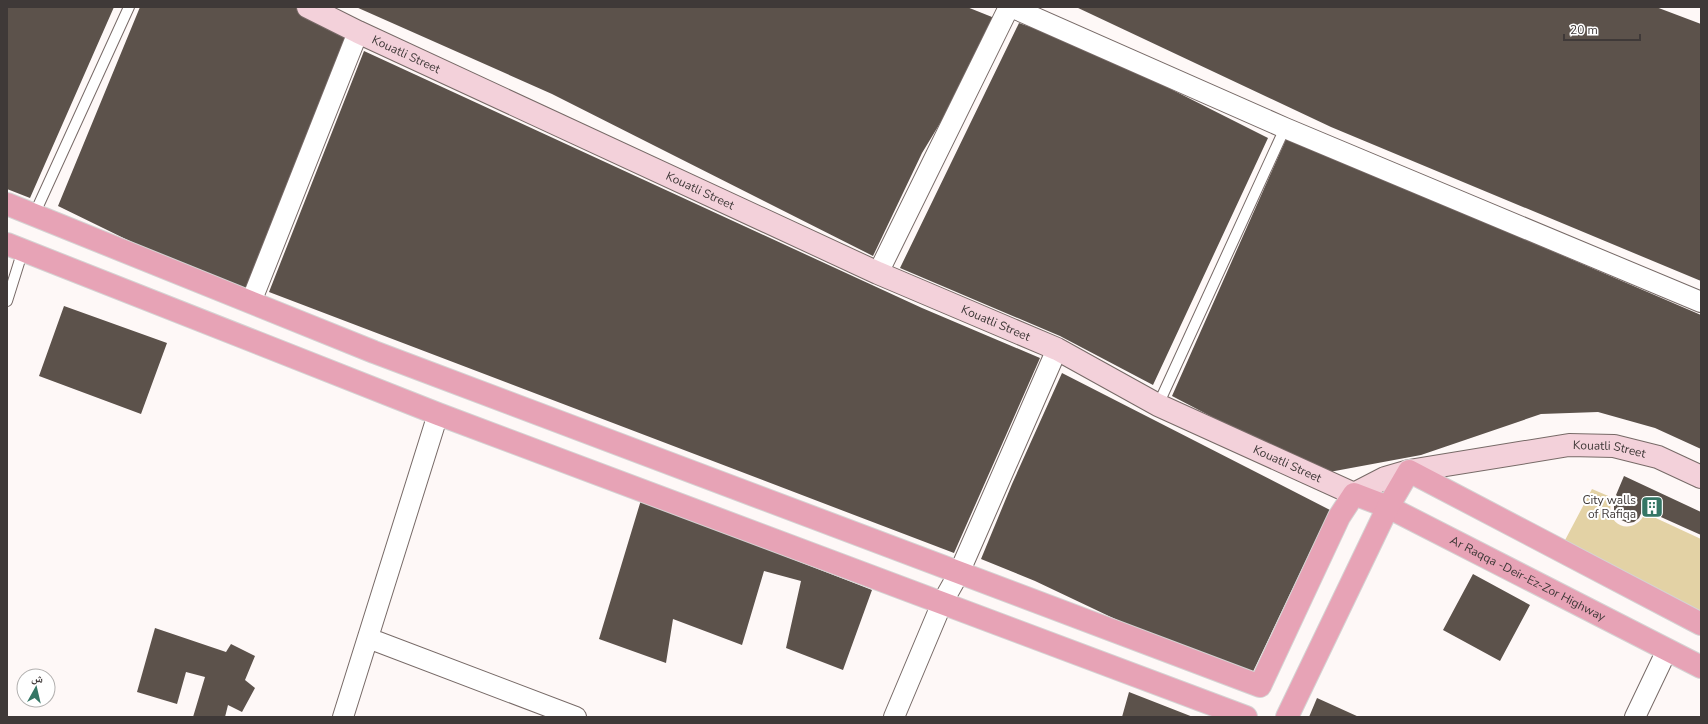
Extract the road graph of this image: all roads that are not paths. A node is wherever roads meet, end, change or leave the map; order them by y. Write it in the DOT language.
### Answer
graph roads {
  1 [pos="129,7"];
  2 [pos="308,7"];
  3 [pos="1010,7"];
  4 [pos="358,32"];
  5 [pos="1285,128"];
  6 [pos="7,204"];
  7 [pos="34,215"];
  8 [pos="15,247"];
  9 [pos="878,273"];
  10 [pos="7,301"];
  11 [pos="251,302"];
  12 [pos="1701,302"];
  13 [pos="1057,349"];
  14 [pos="1158,405"];
  15 [pos="438,414"];
  16 [pos="1409,471"];
  17 [pos="1701,477"];
  18 [pos="1354,494"];
  19 [pos="1388,507"];
  20 [pos="959,573"];
  21 [pos="942,603"];
  22 [pos="1701,624"];
  23 [pos="368,638"];
  24 [pos="1667,650"];
  25 [pos="1701,667"];
  26 [pos="343,717"];
  27 [pos="576,717"];
  28 [pos="894,717"];
  29 [pos="1246,717"];
  30 [pos="1287,717"];
  31 [pos="1635,717"];
  1 -- 7 [label="lane"];
  2 -- 4 [label="street, Kouatli Street"];
  3 -- 5 [label="street"];
  3 -- 9 [label="street"];
  4 -- 9 [label="street, Kouatli Street"];
  4 -- 11 [label="street"];
  5 -- 12 [label="street"];
  5 -- 14 [label="lane"];
  6 -- 7 [label="main road"];
  7 -- 11 [label="main road"];
  8 -- 10 [label="lane"];
  8 -- 15 [label="main road"];
  9 -- 13 [label="street, Kouatli Street"];
  11 -- 20 [label="main road"];
  13 -- 14 [label="street, Kouatli Street"];
  13 -- 20 [label="street"];
  14 -- 18 [label="street, Kouatli Street"];
  15 -- 21 [label="main road"];
  15 -- 23 [label="street"];
  16 -- 17 [label="street, Kouatli Street"];
  16 -- 18 [label="street, Kouatli Street"];
  16 -- 19 [label="main road"];
  16 -- 22 [label="main road"];
  18 -- 19 [label="main road, Ar Raqqa -Deir-Ez-Zor Highway"];
  18 -- 20 [label="main road"];
  19 -- 24 [label="main road, Ar Raqqa -Deir-Ez-Zor Highway"];
  19 -- 30 [label="main road"];
  20 -- 21 [label="street"];
  21 -- 28 [label="street"];
  21 -- 29 [label="main road"];
  23 -- 26 [label="street"];
  23 -- 27 [label="street"];
  24 -- 25 [label="main road, Ar Raqqa -Deir-Ez-Zor Highway"];
  24 -- 31 [label="street"];
}
